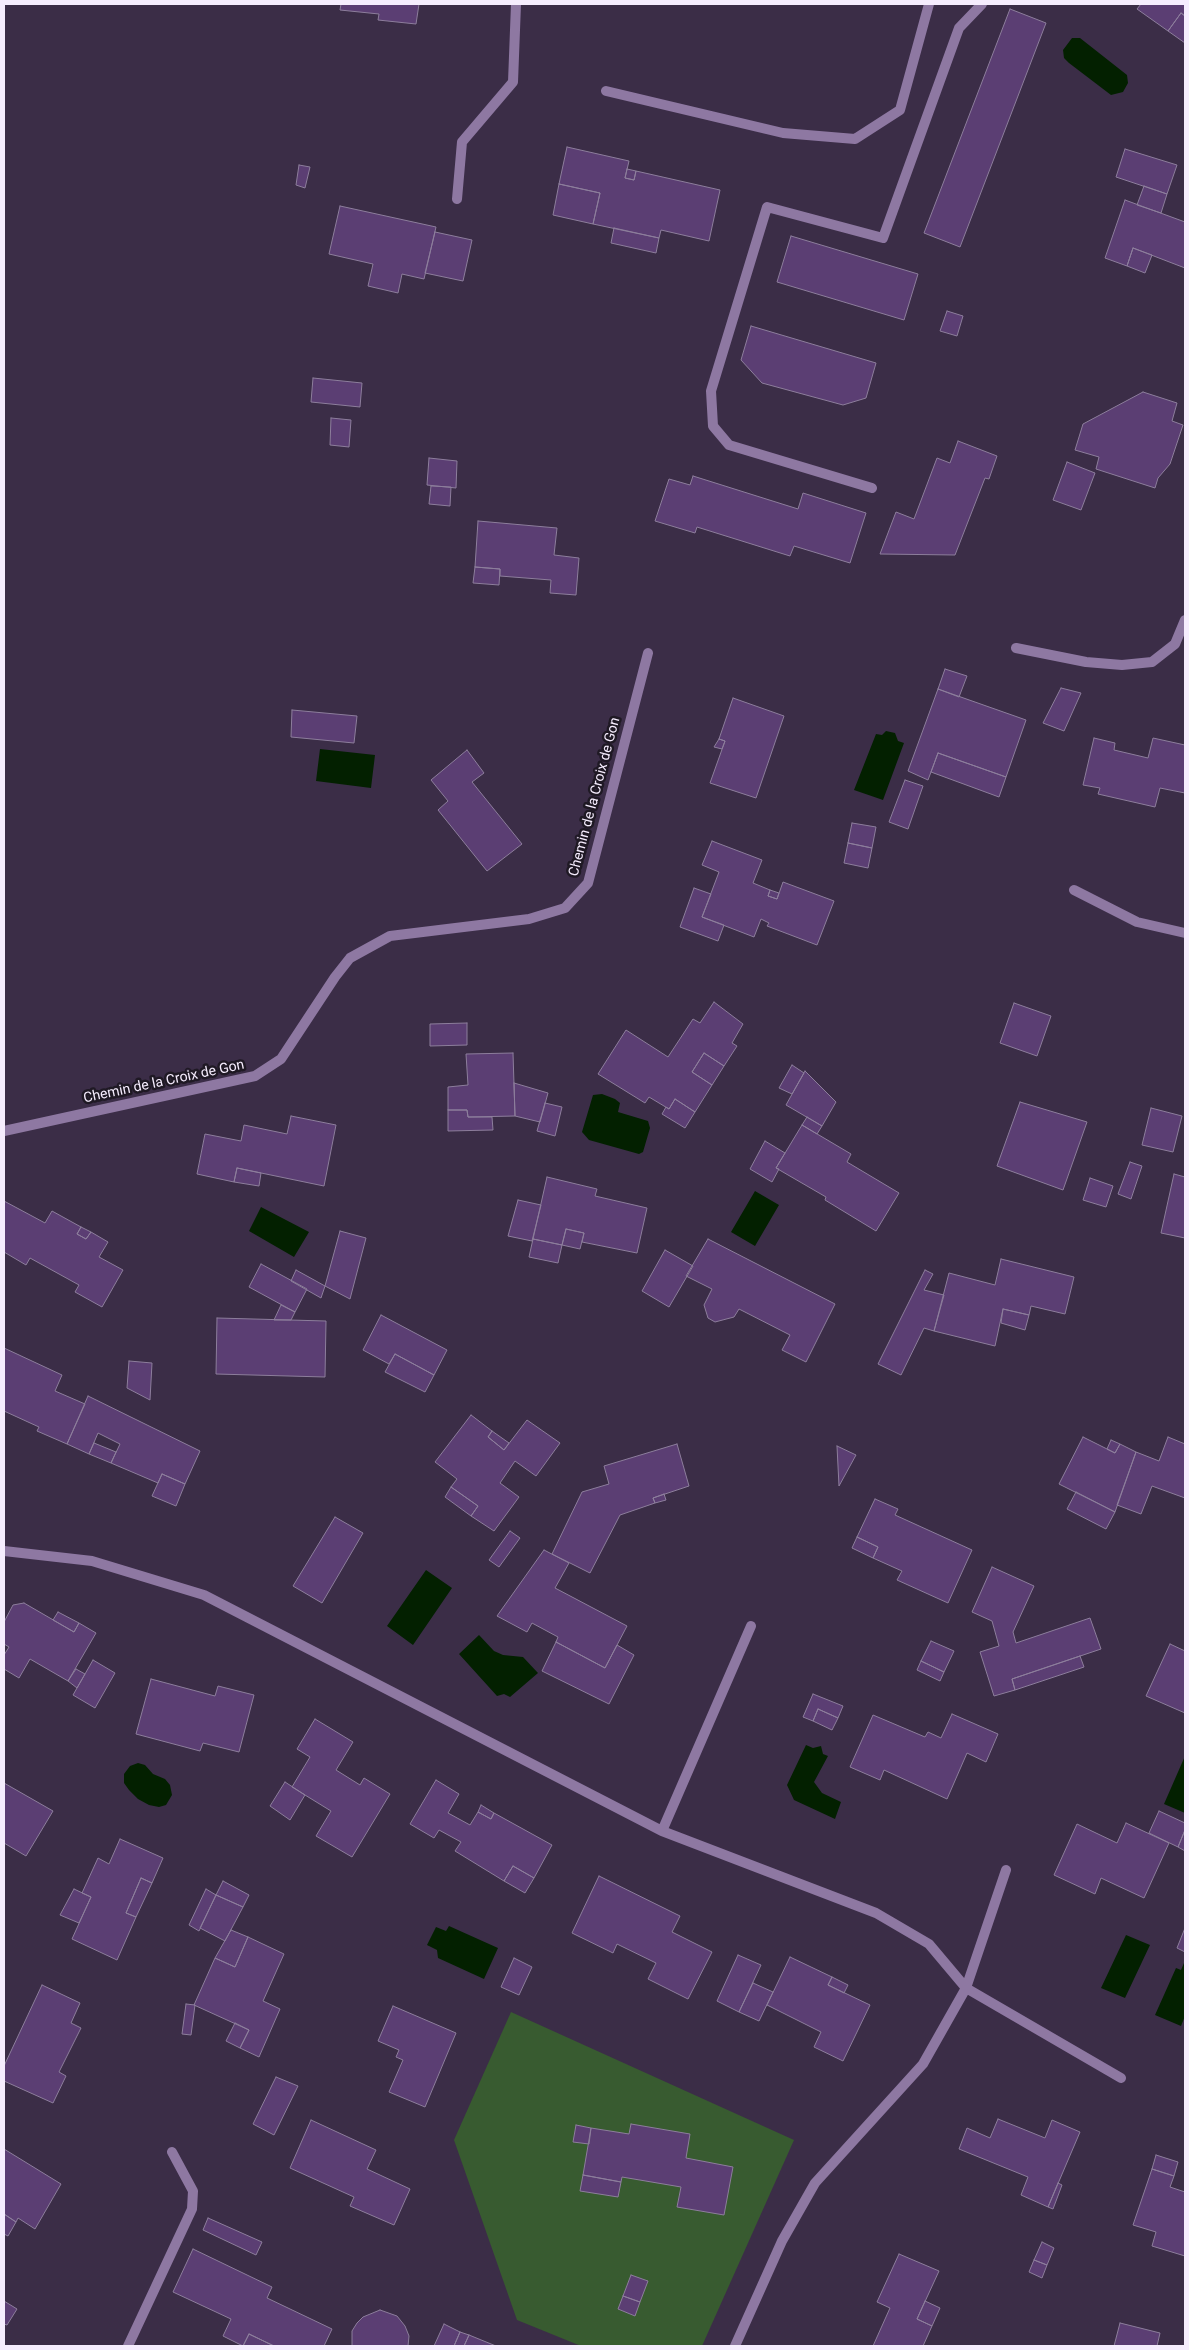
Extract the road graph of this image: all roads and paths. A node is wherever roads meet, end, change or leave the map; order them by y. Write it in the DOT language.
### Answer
graph roads {
  1 [pos="516,4"];
  2 [pos="929,4"];
  3 [pos="982,4"];
  4 [pos="606,91"];
  5 [pos="458,199"];
  6 [pos="872,488"];
  7 [pos="1185,620"];
  8 [pos="1016,648"];
  9 [pos="648,653"];
  10 [pos="1074,890"];
  11 [pos="1185,934"];
  12 [pos="4,1131"];
  13 [pos="4,1552"];
  14 [pos="751,1626"];
  15 [pos="662,1831"];
  16 [pos="1006,1870"];
  17 [pos="966,1988"];
  18 [pos="1121,2078"];
  19 [pos="172,2152"];
  20 [pos="128,2346"];
  21 [pos="735,2346"];
  1 -- 5 [label="street"];
  2 -- 4 [label="street"];
  3 -- 6 [label="street"];
  7 -- 8 [label="street"];
  9 -- 12 [label="street, Chemin de la Croix de Gon"];
  10 -- 11 [label="street"];
  13 -- 15 [label="street"];
  14 -- 15 [label="street"];
  15 -- 17 [label="street"];
  16 -- 17 [label="street"];
  17 -- 18 [label="street"];
  17 -- 21 [label="street"];
  19 -- 20 [label="street"];
}
